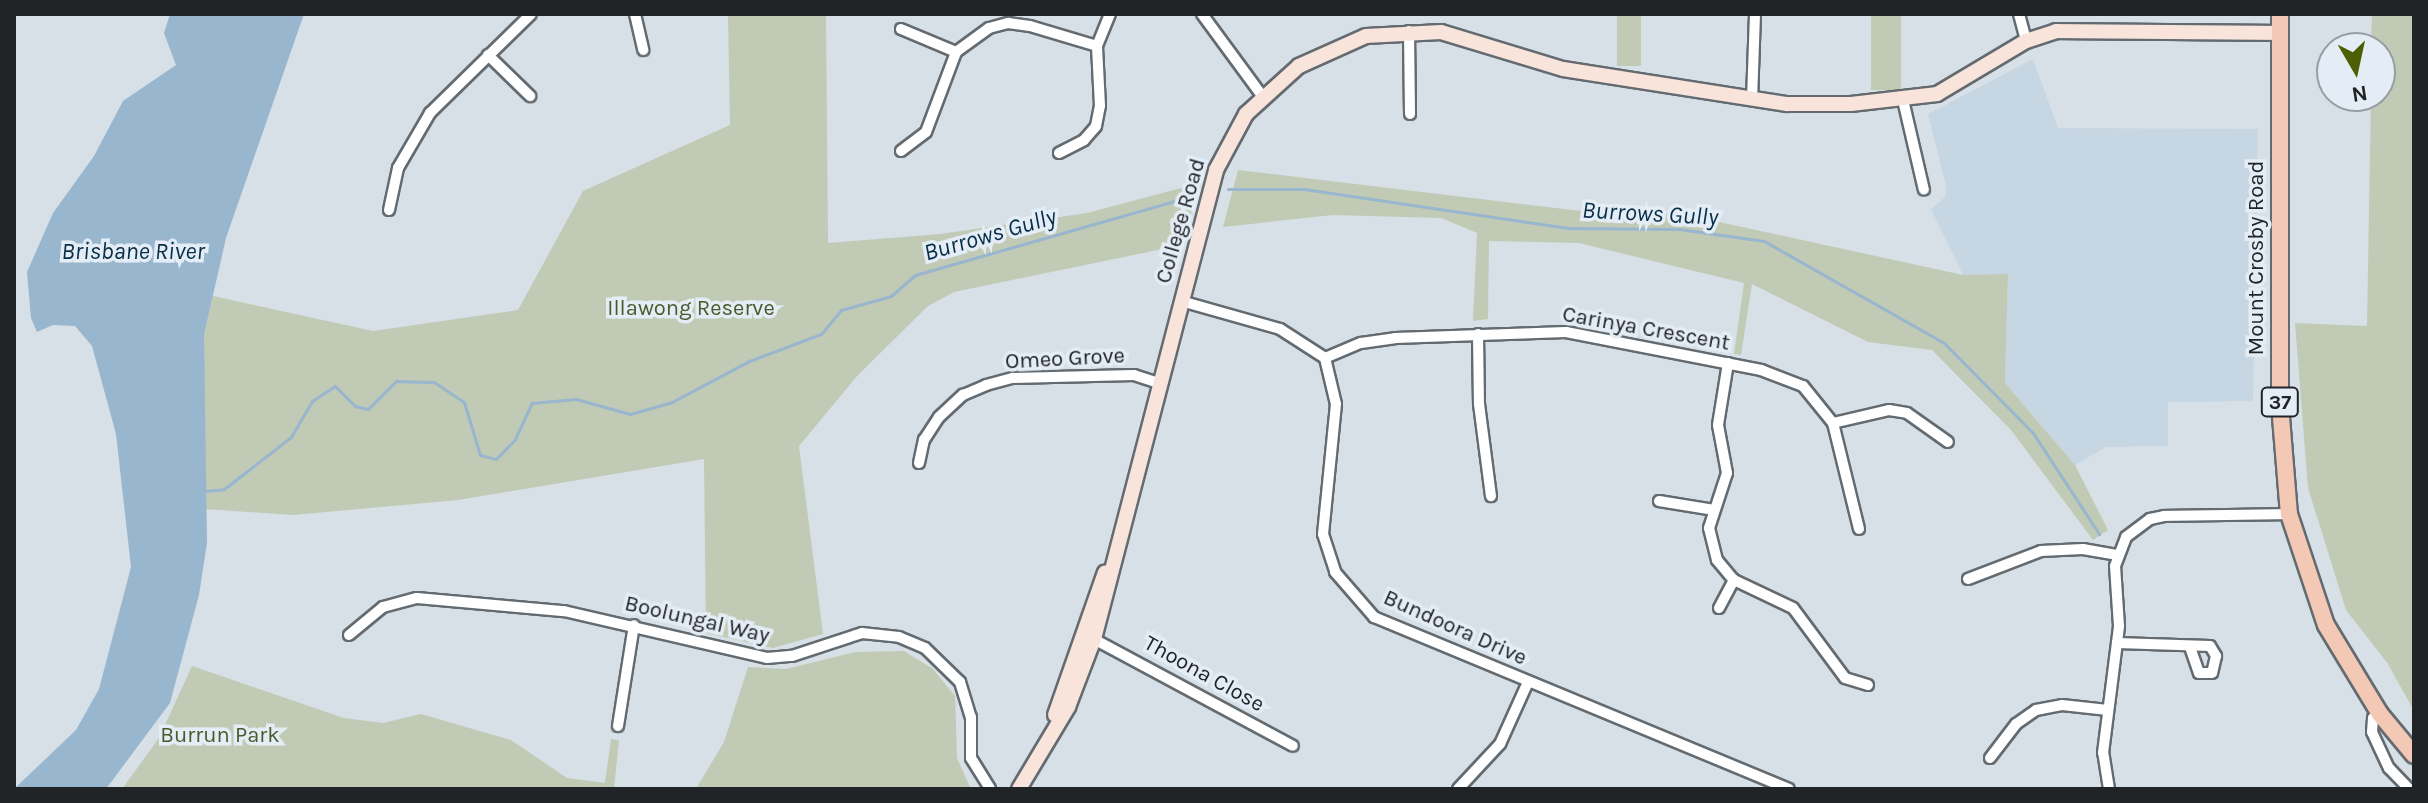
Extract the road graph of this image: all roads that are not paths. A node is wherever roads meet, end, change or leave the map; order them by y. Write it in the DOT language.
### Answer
graph roads {
  1 [pos="531,14"];
  2 [pos="635,14"];
  3 [pos="1110,14"];
  4 [pos="1202,14"];
  5 [pos="1755,14"];
  6 [pos="2019,14"];
  7 [pos="2280,14"];
  8 [pos="901,29"];
  9 [pos="1409,31"];
  10 [pos="2279,33"];
  11 [pos="2026,41"];
  12 [pos="1097,46"];
  13 [pos="643,50"];
  14 [pos="956,52"];
  15 [pos="488,55"];
  16 [pos="530,96"];
  17 [pos="1263,97"];
  18 [pos="1752,100"];
  19 [pos="1903,100"];
  20 [pos="1410,114"];
  21 [pos="901,151"];
  22 [pos="1059,153"];
  23 [pos="1924,190"];
  24 [pos="389,210"];
  25 [pos="1181,301"];
  26 [pos="1478,334"];
  27 [pos="1325,358"];
  28 [pos="1728,363"];
  29 [pos="1158,383"];
  30 [pos="1833,423"];
  31 [pos="1948,442"];
  32 [pos="919,463"];
  33 [pos="1491,496"];
  34 [pos="1659,501"];
  35 [pos="1714,510"];
  36 [pos="2289,514"];
  37 [pos="1859,529"];
  38 [pos="2116,555"];
  39 [pos="1968,579"];
  40 [pos="1734,580"];
  41 [pos="1719,608"];
  42 [pos="634,625"];
  43 [pos="349,635"];
  44 [pos="1089,637"];
  45 [pos="2117,643"];
  46 [pos="2190,647"];
  47 [pos="1528,682"];
  48 [pos="1868,685"];
  49 [pos="2108,710"];
  50 [pos="2380,714"];
  51 [pos="618,726"];
  52 [pos="1293,746"];
  53 [pos="2414,755"];
  54 [pos="1990,758"];
  55 [pos="990,789"];
  56 [pos="1019,789"];
  57 [pos="1458,789"];
  58 [pos="1789,789"];
  59 [pos="2109,789"];
  60 [pos="2409,789"];
  1 -- 15 [label="street"];
  2 -- 13 [label="street"];
  3 -- 12 [label="street"];
  4 -- 17 [label="street"];
  5 -- 18 [label="street"];
  6 -- 11 [label="street"];
  7 -- 10 [label="main road, Mount Crosby Road / 37"];
  8 -- 14 [label="street"];
  9 -- 17 [label="main road, College Road"];
  9 -- 18 [label="main road, College Road"];
  9 -- 20 [label="street"];
  10 -- 11 [label="main road, College Road"];
  10 -- 36 [label="main road, Mount Crosby Road / 37"];
  11 -- 19 [label="main road, College Road"];
  12 -- 14 [label="street"];
  12 -- 22 [label="street"];
  14 -- 21 [label="street"];
  15 -- 16 [label="street"];
  15 -- 24 [label="street"];
  17 -- 25 [label="main road, College Road"];
  18 -- 19 [label="main road, College Road"];
  19 -- 23 [label="street"];
  25 -- 27 [label="street"];
  25 -- 29 [label="main road, College Road"];
  26 -- 27 [label="street, Carinya Crescent"];
  26 -- 28 [label="street, Carinya Crescent"];
  26 -- 33 [label="street"];
  27 -- 47 [label="street, Bundoora Drive"];
  28 -- 30 [label="street, Carinya Crescent"];
  28 -- 35 [label="street"];
  29 -- 32 [label="street, Omeo Grove"];
  29 -- 44 [label="main road, College Road"];
  30 -- 31 [label="street"];
  30 -- 37 [label="street, Carinya Crescent"];
  34 -- 35 [label="street"];
  35 -- 40 [label="street"];
  36 -- 38 [label="street"];
  36 -- 50 [label="main road, Mount Crosby Road / 37"];
  38 -- 39 [label="street"];
  38 -- 45 [label="street"];
  40 -- 41 [label="street"];
  40 -- 48 [label="street"];
  42 -- 43 [label="street, Boolungal Way"];
  42 -- 51 [label="street"];
  42 -- 55 [label="street, Boolungal Way"];
  44 -- 52 [label="street, Thoona Close"];
  44 -- 56 [label="main road, College Road"];
  45 -- 46 [label="street"];
  45 -- 49 [label="street"];
  47 -- 57 [label="street"];
  47 -- 58 [label="street, Bundoora Drive"];
  49 -- 54 [label="street"];
  49 -- 59 [label="street"];
  50 -- 53 [label="main road, Mount Crosby Road / 37"];
  50 -- 60 [label="street"];
}
